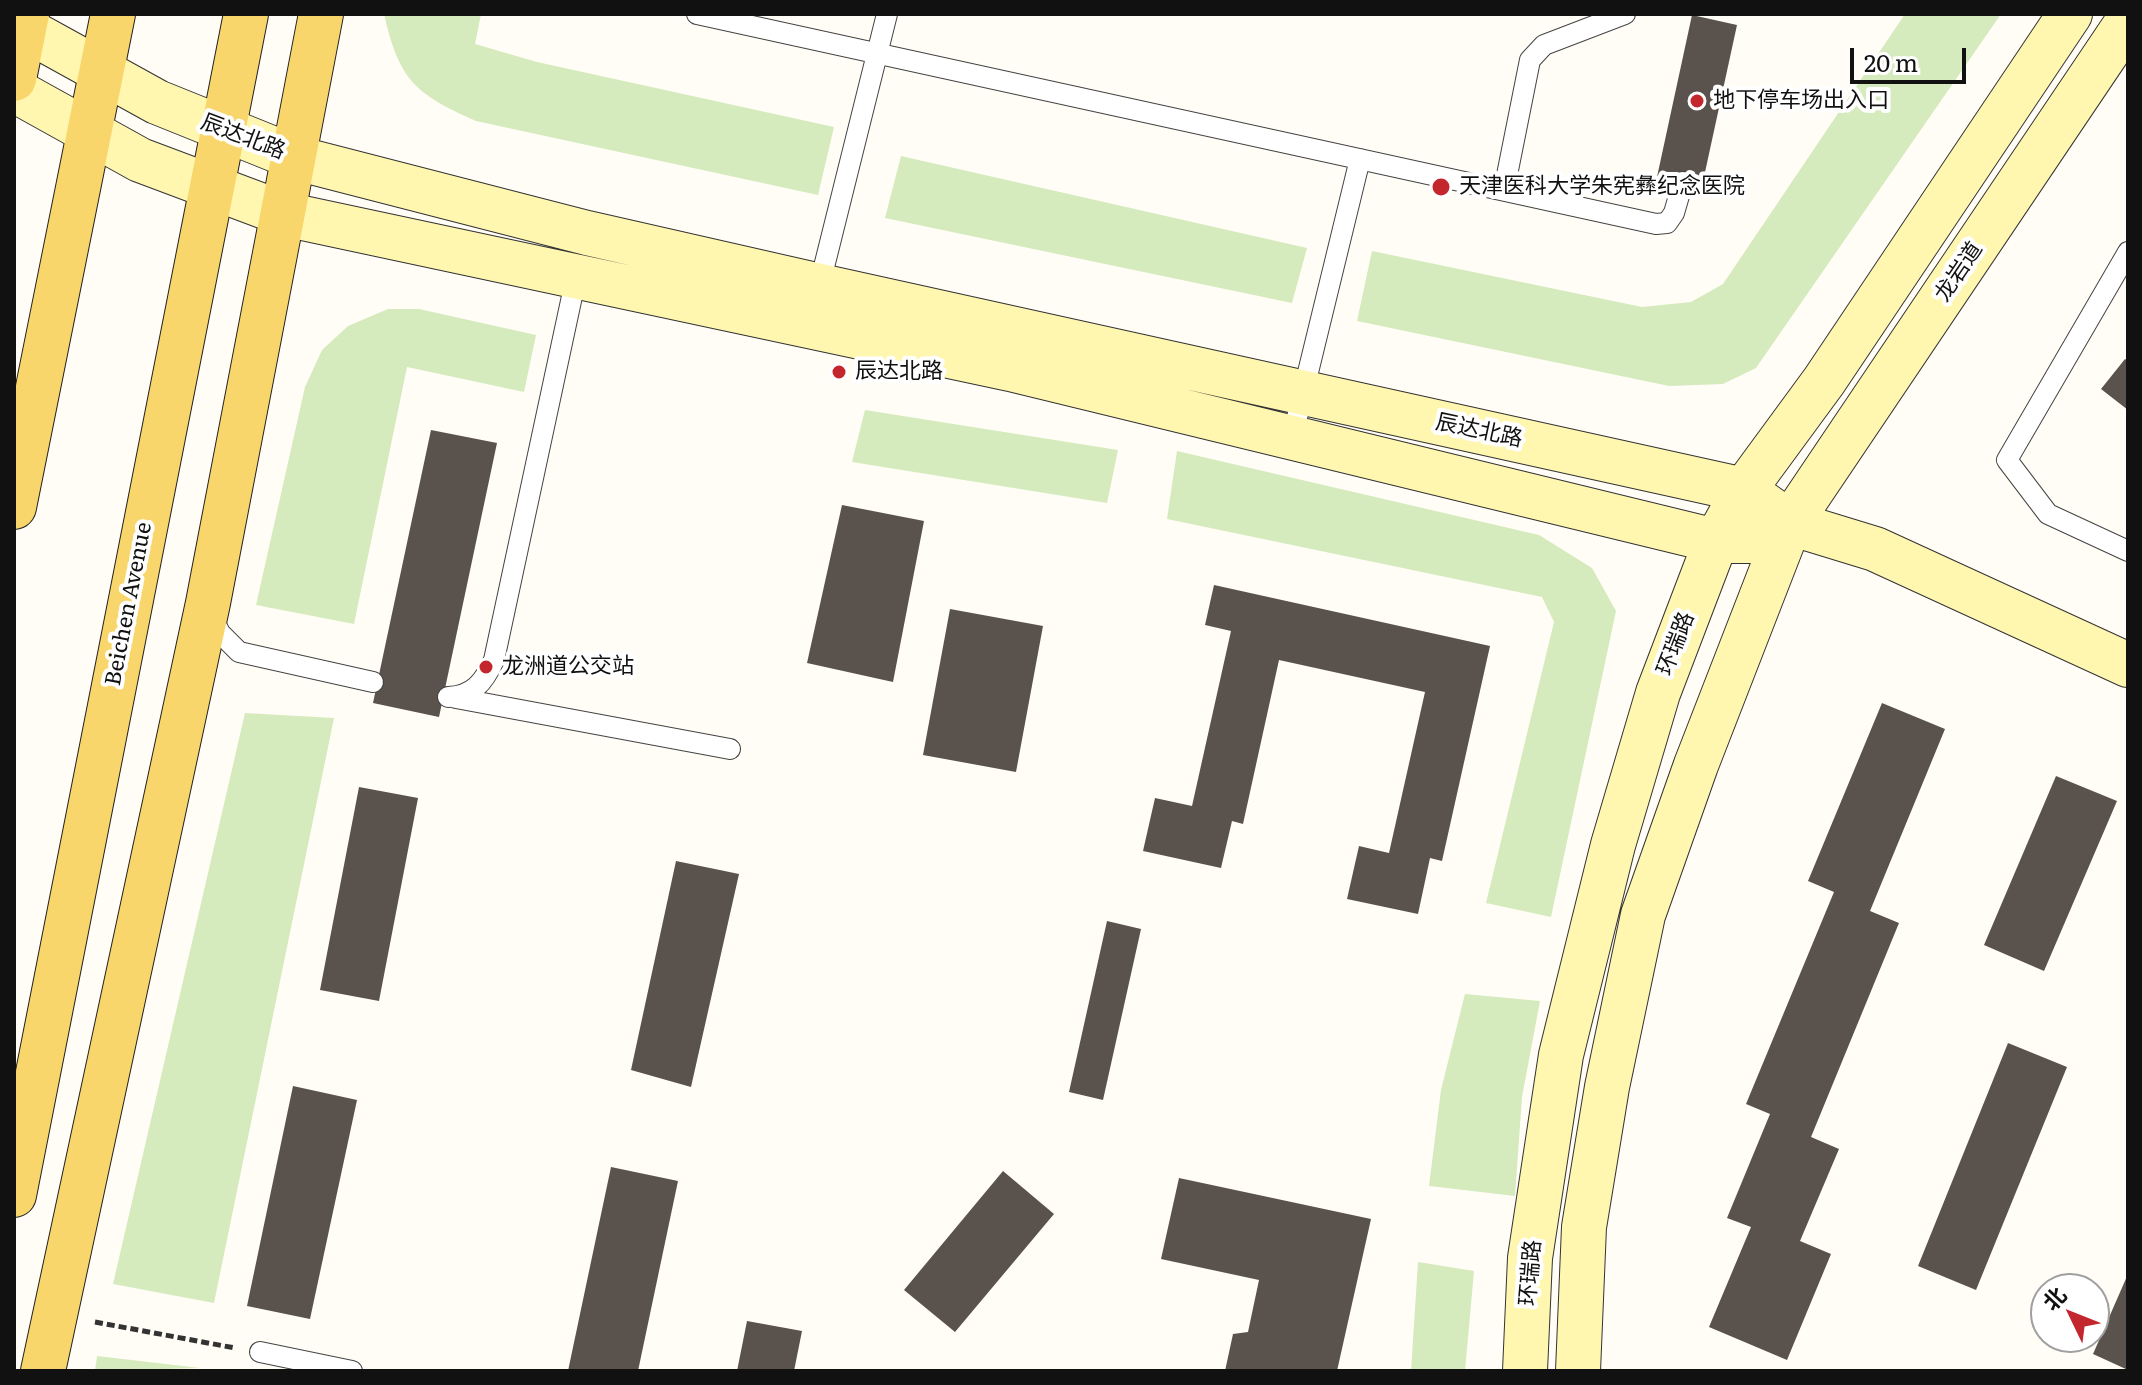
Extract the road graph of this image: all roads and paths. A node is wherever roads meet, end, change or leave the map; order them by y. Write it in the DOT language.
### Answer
graph roads {
  1 [pos="113,14"];
  2 [pos="246,14"];
  3 [pos="321,14"];
  4 [pos="697,14"];
  5 [pos="887,14"];
  6 [pos="1625,14"];
  7 [pos="2070,14"];
  8 [pos="2128,21"];
  9 [pos="21,22"];
  10 [pos="878,54"];
  11 [pos="102,73"];
  12 [pos="14,79"];
  13 [pos="14,90"];
  14 [pos="224,132"];
  15 [pos="90,134"];
  16 [pos="296,158"];
  17 [pos="1360,159"];
  18 [pos="1683,182"];
  19 [pos="210,189"];
  20 [pos="1504,190"];
  21 [pos="284,214"];
  22 [pos="587,233"];
  23 [pos="2128,252"];
  24 [pos="576,275"];
  25 [pos="815,306"];
  26 [pos="1303,392"];
  27 [pos="1808,403"];
  28 [pos="1292,438"];
  29 [pos="1635,465"];
  30 [pos="1744,490"];
  31 [pos="14,507"];
  32 [pos="1790,523"];
  33 [pos="1716,541"];
  34 [pos="2128,551"];
  35 [pos="208,603"];
  36 [pos="2128,665"];
  37 [pos="373,682"];
  38 [pos="730,749"];
  39 [pos="14,1195"];
  40 [pos="53,1314"];
  41 [pos="260,1352"];
  42 [pos="43,1371"];
  43 [pos="352,1371"];
  44 [pos="1525,1371"];
  45 [pos="1578,1371"];
  1 -- 11 [label="main road"];
  2 -- 14 [label="main road, Beichen Avenue"];
  3 -- 16 [label="main road"];
  4 -- 10 [label="lane"];
  5 -- 10 [label="lane"];
  6 -- 20 [label="lane"];
  7 -- 27 [label="street, 环瑞路"];
  8 -- 32 [label="street, 龙岩道"];
  9 -- 11 [label="street, 辰达北路"];
  9 -- 12 [label="main road"];
  10 -- 17 [label="lane"];
  10 -- 25 [label="lane"];
  11 -- 14 [label="street, 辰达北路"];
  11 -- 15 [label="main road"];
  13 -- 15 [label="street, 辰达北路"];
  14 -- 16 [label="street, 辰达北路"];
  14 -- 19 [label="main road, Beichen Avenue"];
  15 -- 19 [label="street, 辰达北路"];
  15 -- 31 [label="main road"];
  16 -- 21 [label="main road"];
  16 -- 22 [label="street, 辰达北路"];
  17 -- 20 [label="lane"];
  17 -- 26 [label="lane"];
  18 -- 20 [label="lane"];
  19 -- 21 [label="street, 辰达北路"];
  19 -- 39 [label="main road, Beichen Avenue"];
  21 -- 24 [label="street, 辰达北路"];
  21 -- 35 [label="main road"];
  22 -- 24 [label="lane"];
  22 -- 25 [label="street, 辰达北路"];
  23 -- 34 [label="lane"];
  24 -- 25 [label="street, 辰达北路"];
  24 -- 38 [label="lane"];
  25 -- 26 [label="street, 辰达北路"];
  25 -- 28 [label="street, 辰达北路"];
  26 -- 28 [label="lane"];
  26 -- 29 [label="street, 辰达北路"];
  27 -- 29 [label="street"];
  27 -- 30 [label="street, 环瑞路"];
  28 -- 33 [label="street, 辰达北路"];
  29 -- 30 [label="street, 辰达北路"];
  30 -- 32 [label="street, 辰达北路"];
  30 -- 33 [label="street, 环瑞路"];
  32 -- 33 [label="street, 辰达北路"];
  32 -- 36 [label="street, 辰达北路"];
  32 -- 45 [label="street"];
  33 -- 44 [label="street, 环瑞路"];
  35 -- 37 [label="lane"];
  35 -- 40 [label="main road"];
  40 -- 41 [label="path"];
  40 -- 42 [label="main road"];
  41 -- 43 [label="lane"];
}
